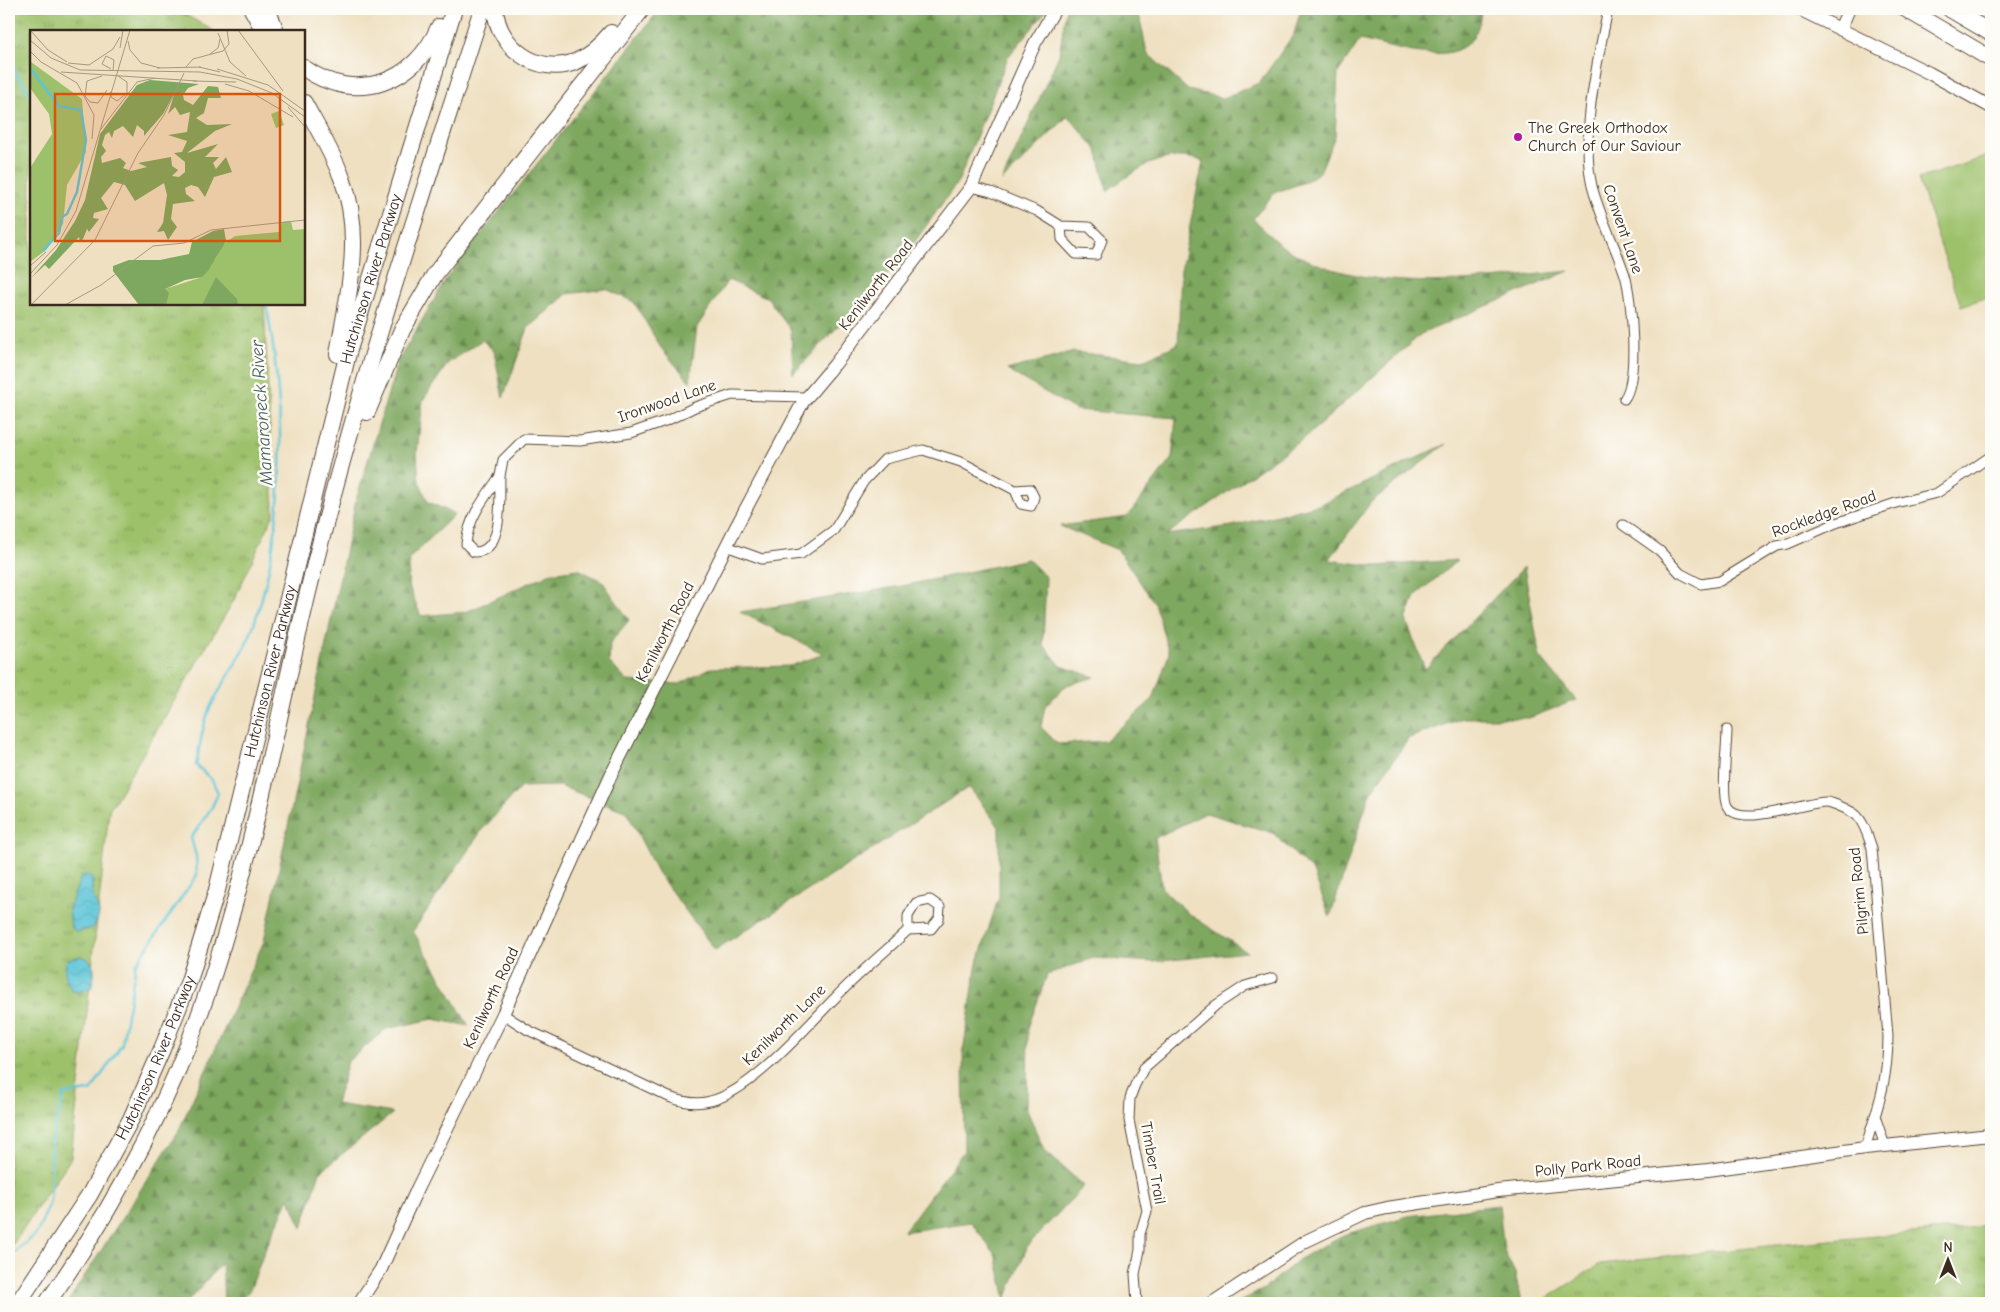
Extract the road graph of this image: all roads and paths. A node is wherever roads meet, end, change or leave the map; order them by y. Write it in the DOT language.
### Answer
graph roads {
  1 [pos="252,9"];
  2 [pos="267,9"];
  3 [pos="447,9"];
  4 [pos="454,9"];
  5 [pos="482,9"];
  6 [pos="495,9"];
  7 [pos="628,9"];
  8 [pos="642,9"];
  9 [pos="1055,9"];
  10 [pos="1608,9"];
  11 [pos="1799,9"];
  12 [pos="1906,9"];
  13 [pos="1950,9"];
  14 [pos="1848,12"];
  15 [pos="1840,29"];
  16 [pos="263,30"];
  17 [pos="276,30"];
  18 [pos="1991,33"];
  19 [pos="1991,59"];
  20 [pos="305,69"];
  21 [pos="305,105"];
  22 [pos="1991,107"];
  23 [pos="971,187"];
  24 [pos="1062,226"];
  25 [pos="806,397"];
  26 [pos="1624,398"];
  27 [pos="1991,456"];
  28 [pos="319,469"];
  29 [pos="340,474"];
  30 [pos="500,476"];
  31 [pos="1015,490"];
  32 [pos="1623,525"];
  33 [pos="726,546"];
  34 [pos="1727,730"];
  35 [pos="908,930"];
  36 [pos="1273,978"];
  37 [pos="503,1014"];
  38 [pos="1875,1116"];
  39 [pos="1991,1135"];
  40 [pos="1885,1146"];
  41 [pos="1865,1148"];
  42 [pos="18,1303"];
  43 [pos="46,1303"];
  44 [pos="359,1303"];
  45 [pos="1137,1303"];
  46 [pos="1212,1303"];
  1 -- 16 [label="highway"];
  2 -- 17 [label="highway"];
  3 -- 20 [label="highway"];
  4 -- 28 [label="highway, Hutchinson River Parkway"];
  5 -- 29 [label="highway, Hutchinson River Parkway"];
  6 -- 7 [label="highway"];
  8 -- 29 [label="highway"];
  9 -- 23 [label="street, Kenilworth Road"];
  10 -- 26 [label="street, Convent Lane"];
  11 -- 15 [label="street"];
  12 -- 19 [label="highway"];
  13 -- 18 [label="highway"];
  14 -- 15 [label="street"];
  15 -- 22 [label="street"];
  21 -- 28 [label="highway"];
  23 -- 24 [label="street"];
  23 -- 25 [label="street, Kenilworth Road"];
  24 -- 24 [label="street"];
  25 -- 30 [label="street, Ironwood Lane"];
  25 -- 33 [label="street, Kenilworth Road"];
  27 -- 32 [label="street, Rockledge Road"];
  28 -- 42 [label="highway, Hutchinson River Parkway"];
  29 -- 43 [label="highway, Hutchinson River Parkway"];
  30 -- 30 [label="street, Ironwood Lane"];
  31 -- 33 [label="street"];
  33 -- 37 [label="street, Kenilworth Road"];
  34 -- 38 [label="street, Pilgrim Road"];
  35 -- 37 [label="street, Kenilworth Lane"];
  36 -- 45 [label="street, Timber Trail"];
  37 -- 44 [label="street, Kenilworth Road"];
  38 -- 40 [label="street"];
  38 -- 41 [label="street, Pilgrim Road"];
  39 -- 40 [label="street, Polly Park Road"];
  40 -- 41 [label="street, Polly Park Road"];
  41 -- 46 [label="street, Polly Park Road"];
}
